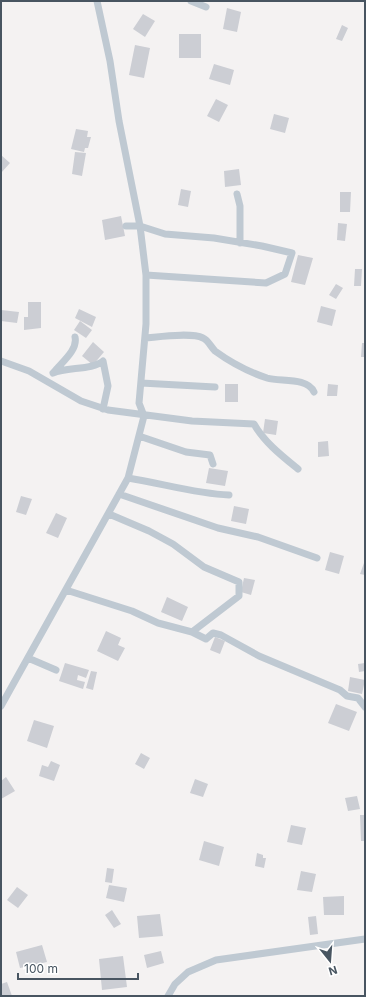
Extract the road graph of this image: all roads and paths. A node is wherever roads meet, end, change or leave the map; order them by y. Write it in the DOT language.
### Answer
graph roads {
  1 [pos="97,1"];
  2 [pos="191,1"];
  3 [pos="206,7"];
  4 [pos="237,194"];
  5 [pos="126,226"];
  6 [pos="140,226"];
  7 [pos="240,243"];
  8 [pos="146,275"];
  9 [pos="75,337"];
  10 [pos="145,338"];
  11 [pos="1,361"];
  12 [pos="53,373"];
  13 [pos="141,383"];
  14 [pos="51,384"];
  15 [pos="215,387"];
  16 [pos="314,392"];
  17 [pos="103,408"];
  18 [pos="144,416"];
  19 [pos="139,436"];
  20 [pos="213,464"];
  21 [pos="298,469"];
  22 [pos="128,478"];
  23 [pos="119,494"];
  24 [pos="229,495"];
  25 [pos="109,514"];
  26 [pos="317,558"];
  27 [pos="66,590"];
  28 [pos="192,632"];
  29 [pos="28,658"];
  30 [pos="56,670"];
  31 [pos="4,694"];
  32 [pos="1,706"];
  33 [pos="365,707"];
  34 [pos="365,939"];
  35 [pos="168,996"];
  1 -- 6 [label="street"];
  2 -- 3 [label="street"];
  4 -- 7 [label="street"];
  5 -- 6 [label="street"];
  6 -- 7 [label="street"];
  6 -- 8 [label="street"];
  7 -- 8 [label="street"];
  8 -- 10 [label="street"];
  9 -- 12 [label="street"];
  10 -- 13 [label="street"];
  10 -- 16 [label="street"];
  11 -- 14 [label="street"];
  12 -- 14 [label="street"];
  12 -- 17 [label="street"];
  13 -- 15 [label="street"];
  13 -- 18 [label="street"];
  14 -- 17 [label="street"];
  17 -- 18 [label="street"];
  18 -- 19 [label="street"];
  18 -- 21 [label="street"];
  19 -- 20 [label="street"];
  19 -- 22 [label="street"];
  22 -- 23 [label="street"];
  22 -- 24 [label="street"];
  23 -- 25 [label="street"];
  23 -- 26 [label="street"];
  25 -- 27 [label="street"];
  25 -- 28 [label="street"];
  27 -- 28 [label="street"];
  27 -- 29 [label="street"];
  28 -- 33 [label="street"];
  29 -- 30 [label="street"];
  29 -- 31 [label="street"];
  31 -- 32 [label="street"];
  34 -- 35 [label="street"];
}
